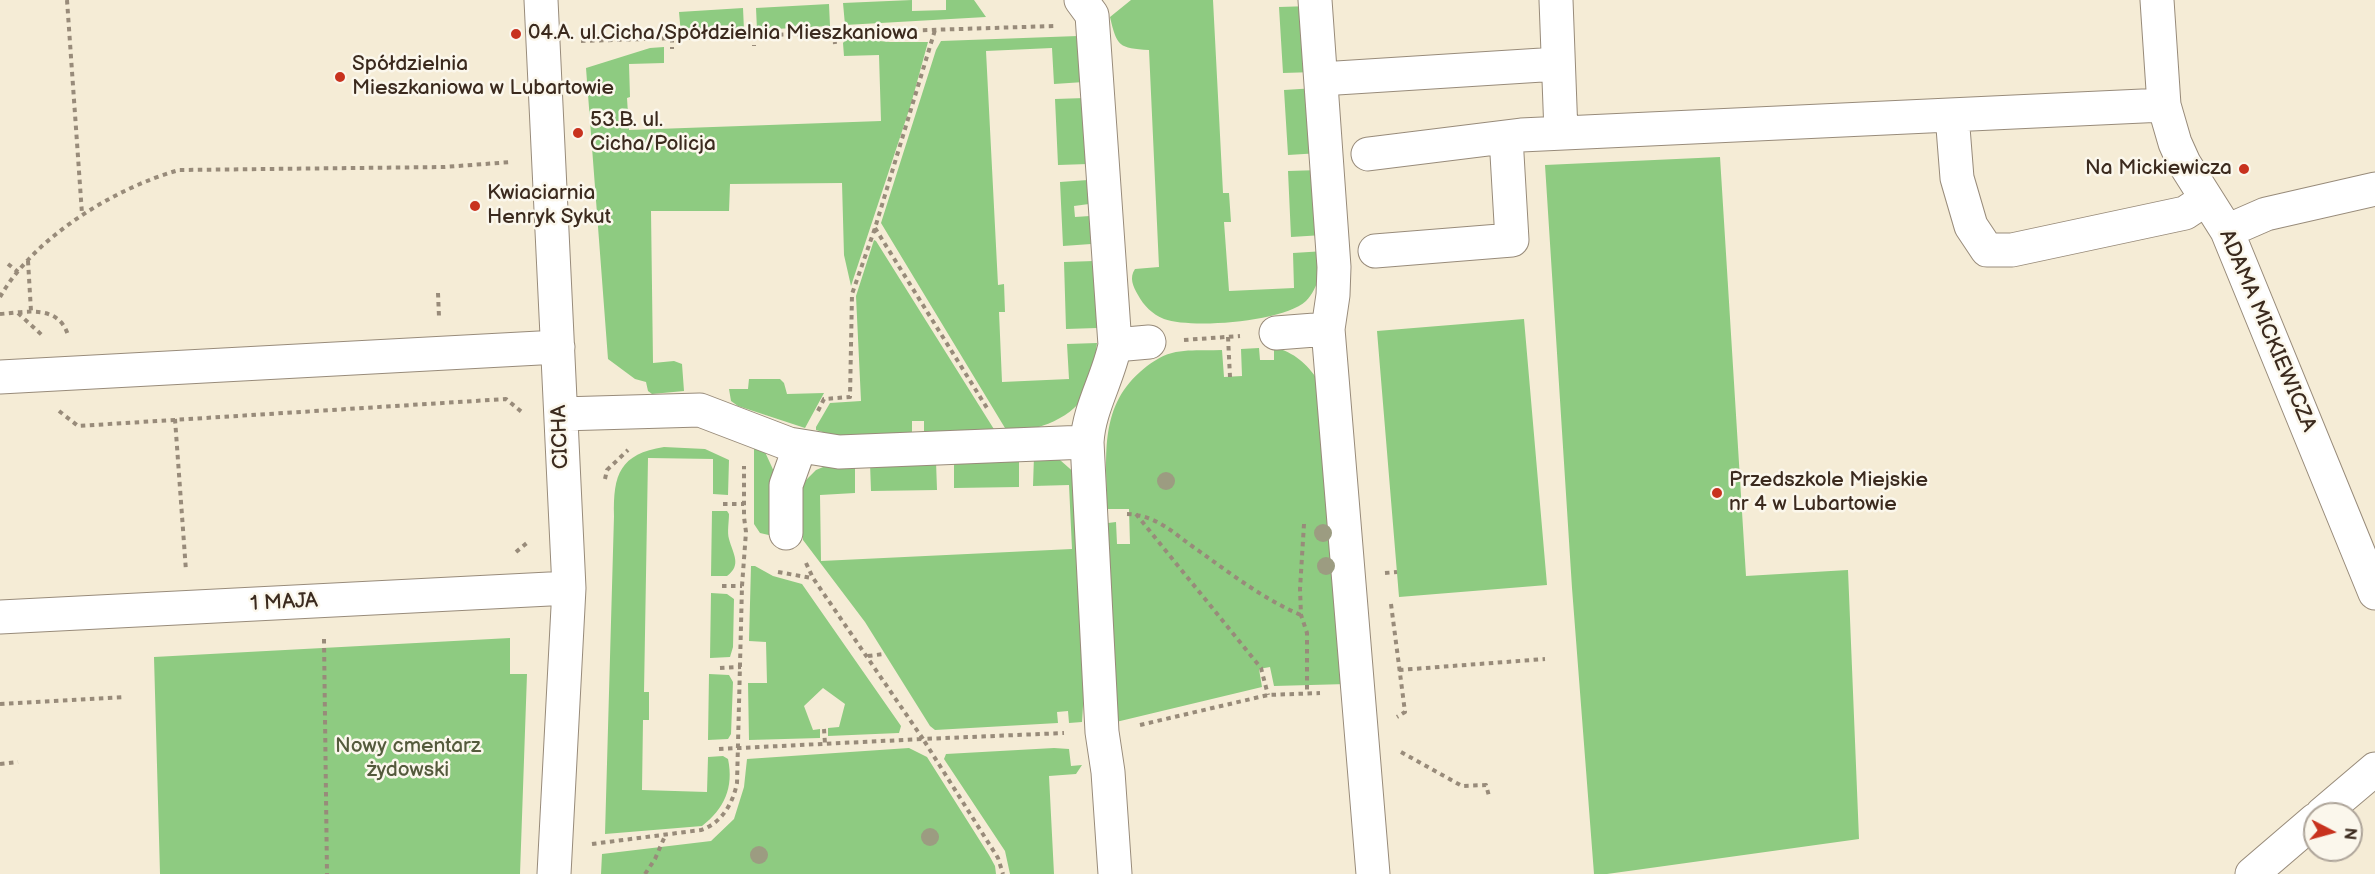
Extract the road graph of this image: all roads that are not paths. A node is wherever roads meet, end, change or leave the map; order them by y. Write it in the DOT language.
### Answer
graph roads {
  1 [pos="541,0"];
  2 [pos="1315,0"];
  3 [pos="1556,0"];
  4 [pos="2157,0"];
  5 [pos="1087,13"];
  6 [pos="1558,64"];
  7 [pos="1321,79"];
  8 [pos="2164,105"];
  9 [pos="1952,115"];
  10 [pos="1561,133"];
  11 [pos="1506,137"];
  12 [pos="1368,154"];
  13 [pos="2375,189"];
  14 [pos="2206,199"];
  15 [pos="2227,231"];
  16 [pos="1375,251"];
  17 [pos="1328,330"];
  18 [pos="1276,333"];
  19 [pos="1149,342"];
  20 [pos="1115,345"];
  21 [pos="558,347"];
  22 [pos="0,377"];
  23 [pos="561,414"];
  24 [pos="1087,442"];
  25 [pos="801,446"];
  26 [pos="786,533"];
  27 [pos="569,588"];
  28 [pos="2375,593"];
  29 [pos="0,617"];
  30 [pos="2375,769"];
  31 [pos="2336,802"];
  32 [pos="2303,830"];
  33 [pos="554,874"];
  34 [pos="1115,874"];
  35 [pos="1372,874"];
  36 [pos="2252,874"];
  1 -- 21 [label="street, CICHA"];
  2 -- 7 [label="street"];
  3 -- 6 [label="street"];
  4 -- 8 [label="street, ADAMA MICKIEWICZA"];
  5 -- 20 [label="street"];
  6 -- 7 [label="street"];
  6 -- 10 [label="street"];
  7 -- 17 [label="street"];
  8 -- 9 [label="street"];
  8 -- 14 [label="street, ADAMA MICKIEWICZA"];
  9 -- 10 [label="street"];
  9 -- 14 [label="street"];
  10 -- 11 [label="street"];
  11 -- 12 [label="street"];
  11 -- 16 [label="street"];
  13 -- 15 [label="street"];
  14 -- 15 [label="street, ADAMA MICKIEWICZA"];
  15 -- 28 [label="street, ADAMA MICKIEWICZA"];
  17 -- 18 [label="street"];
  17 -- 35 [label="street"];
  19 -- 20 [label="street"];
  20 -- 24 [label="street"];
  21 -- 22 [label="street"];
  21 -- 23 [label="street, CICHA"];
  23 -- 25 [label="street"];
  23 -- 27 [label="street, CICHA"];
  24 -- 25 [label="street"];
  24 -- 34 [label="street"];
  25 -- 26 [label="street"];
  27 -- 29 [label="street, 1 MAJA"];
  27 -- 33 [label="street, CICHA"];
  30 -- 31 [label="street"];
  32 -- 36 [label="street"];
}
